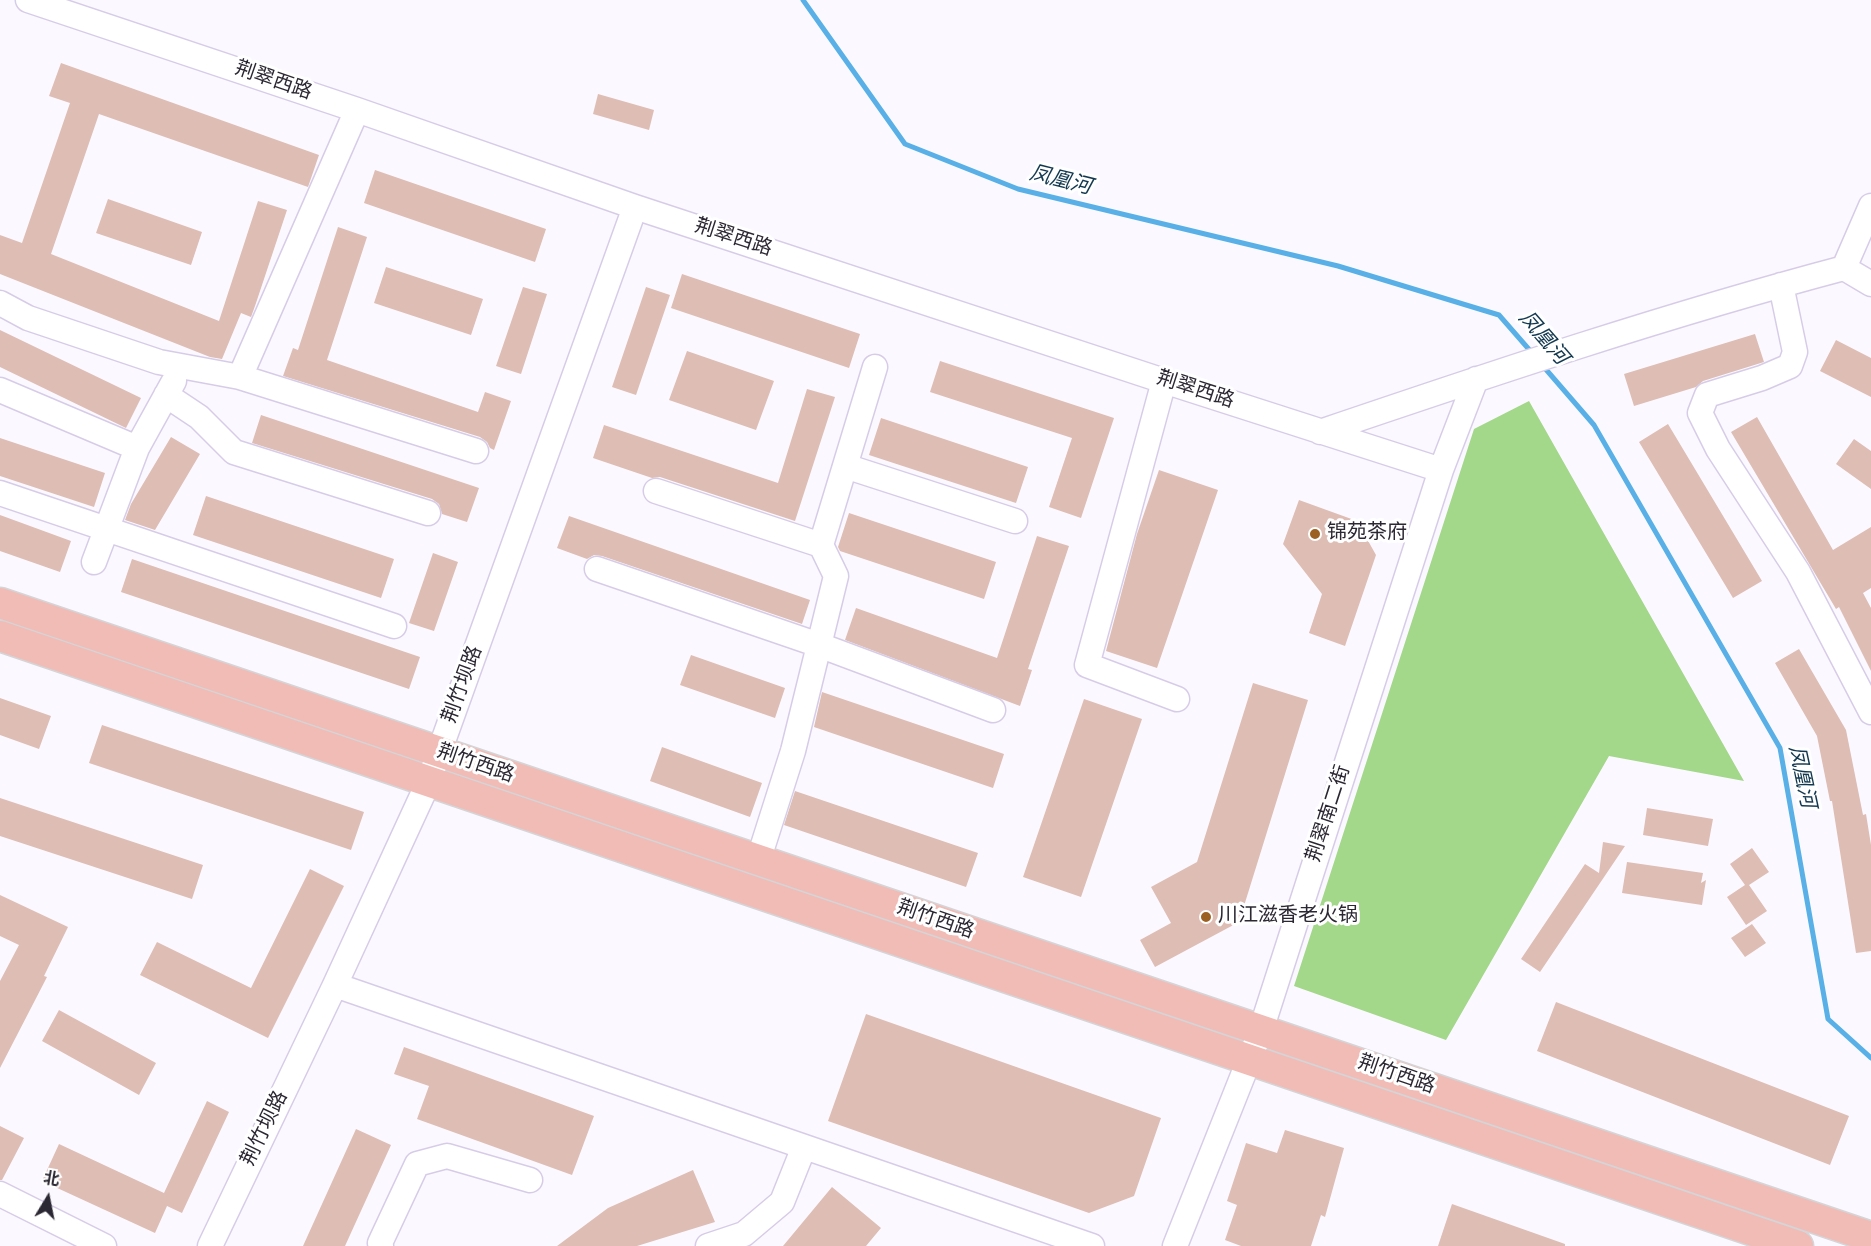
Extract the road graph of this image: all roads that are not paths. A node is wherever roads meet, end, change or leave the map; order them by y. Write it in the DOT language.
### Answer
graph roads {
  1 [pos="28,0"];
  2 [pos="357,110"];
  3 [pos="1871,206"];
  4 [pos="636,207"];
  5 [pos="1844,268"];
  6 [pos="1871,284"];
  7 [pos="1780,285"];
  8 [pos="0,303"];
  9 [pos="182,366"];
  10 [pos="875,367"];
  11 [pos="240,376"];
  12 [pos="1476,379"];
  13 [pos="1164,381"];
  14 [pos="0,390"];
  15 [pos="166,395"];
  16 [pos="1320,432"];
  17 [pos="137,448"];
  18 [pos="476,451"];
  19 [pos="845,466"];
  20 [pos="1441,470"];
  21 [pos="656,491"];
  22 [pos="0,493"];
  23 [pos="428,513"];
  24 [pos="1015,521"];
  25 [pos="106,529"];
  26 [pos="822,545"];
  27 [pos="94,562"];
  28 [pos="597,569"];
  29 [pos="0,603"];
  30 [pos="394,626"];
  31 [pos="0,636"];
  32 [pos="819,645"];
  33 [pos="1177,699"];
  34 [pos="993,710"];
  35 [pos="1871,712"];
  36 [pos="440,753"];
  37 [pos="428,783"];
  38 [pos="758,861"];
  39 [pos="335,985"];
  40 [pos="1261,1030"];
  41 [pos="1250,1060"];
  42 [pos="804,1147"];
  43 [pos="530,1180"];
  44 [pos="0,1194"];
  45 [pos="1871,1237"];
  46 [pos="104,1246"];
  47 [pos="210,1246"];
  48 [pos="381,1246"];
  49 [pos="708,1246"];
  50 [pos="1092,1246"];
  51 [pos="1176,1246"];
  52 [pos="1798,1246"];
  1 -- 2 [label="street, 荆翠西路"];
  2 -- 4 [label="street, 荆翠西路"];
  2 -- 11 [label="street"];
  3 -- 5 [label="street"];
  4 -- 13 [label="street, 荆翠西路"];
  4 -- 36 [label="street, 荆竹坝路"];
  5 -- 6 [label="street"];
  5 -- 7 [label="street"];
  7 -- 12 [label="street"];
  7 -- 35 [label="street"];
  8 -- 9 [label="street"];
  9 -- 11 [label="street"];
  9 -- 15 [label="street"];
  10 -- 19 [label="street"];
  11 -- 18 [label="street"];
  12 -- 16 [label="street"];
  12 -- 20 [label="street, 荆翠南二街"];
  13 -- 16 [label="street, 荆翠西路"];
  13 -- 33 [label="street"];
  14 -- 17 [label="street"];
  15 -- 17 [label="street"];
  15 -- 23 [label="street"];
  16 -- 20 [label="street, 荆翠西路"];
  17 -- 25 [label="street"];
  19 -- 24 [label="street"];
  19 -- 26 [label="street"];
  20 -- 40 [label="street, 荆翠南二街"];
  21 -- 26 [label="street"];
  22 -- 25 [label="street"];
  25 -- 27 [label="street"];
  25 -- 30 [label="street"];
  26 -- 32 [label="street"];
  28 -- 32 [label="street"];
  29 -- 36 [label="main road, 荆竹西路"];
  31 -- 37 [label="main road, 荆竹西路"];
  32 -- 34 [label="street"];
  32 -- 38 [label="street"];
  36 -- 37 [label="street, 荆竹坝路"];
  36 -- 38 [label="main road, 荆竹西路"];
  37 -- 39 [label="street, 荆竹坝路"];
  37 -- 41 [label="main road, 荆竹西路"];
  38 -- 40 [label="main road, 荆竹西路"];
  39 -- 42 [label="street"];
  39 -- 47 [label="street, 荆竹坝路"];
  40 -- 41 [label="street, 荆翠南二街"];
  40 -- 45 [label="main road, 荆竹西路"];
  41 -- 51 [label="street, 荆翠南二街"];
  41 -- 52 [label="main road, 荆竹西路"];
  42 -- 49 [label="street"];
  42 -- 50 [label="street"];
  43 -- 48 [label="street"];
  44 -- 46 [label="street"];
}
